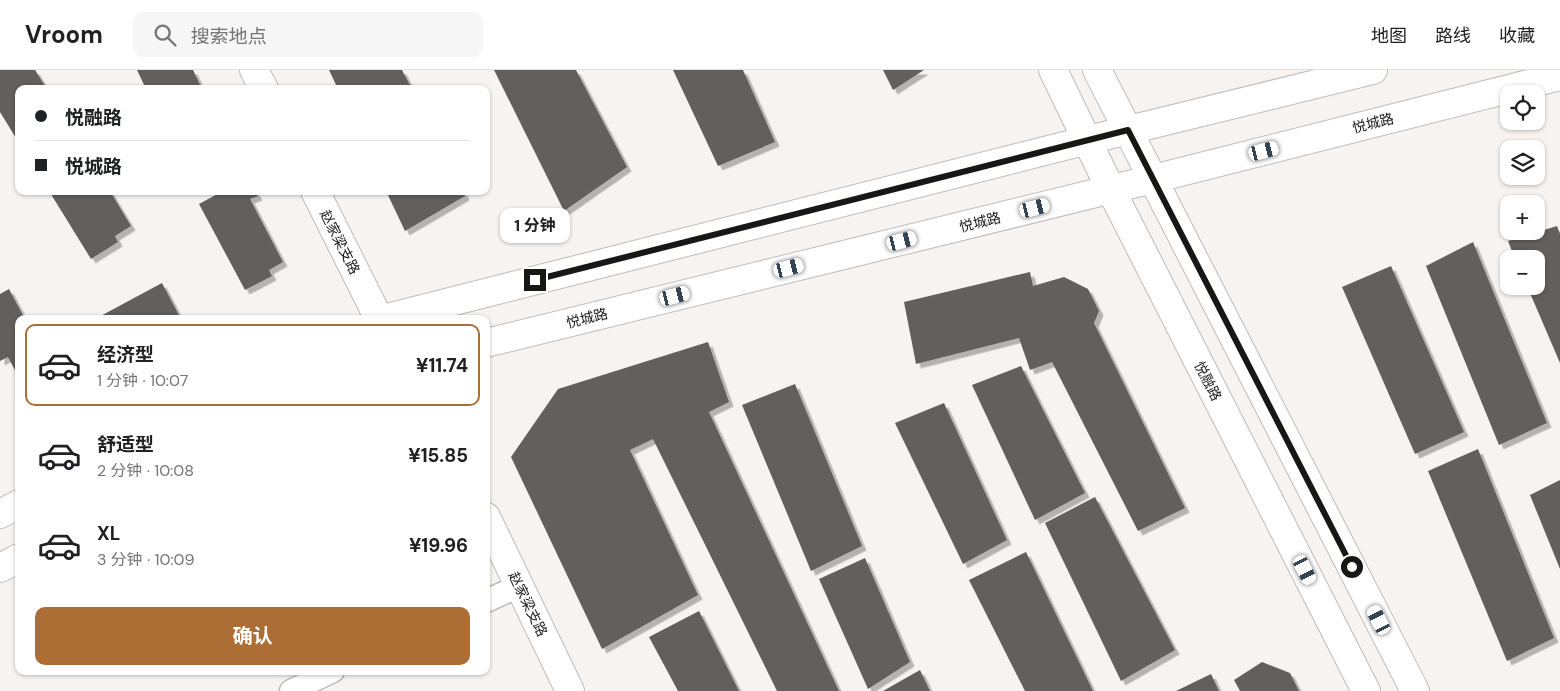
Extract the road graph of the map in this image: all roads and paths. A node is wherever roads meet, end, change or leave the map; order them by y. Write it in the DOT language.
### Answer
graph roads {
  1 [pos="254,70"];
  2 [pos="1053,70"];
  3 [pos="1097,70"];
  4 [pos="1373,70"];
  5 [pos="1560,76"];
  6 [pos="262,85"];
  7 [pos="1128,130"];
  8 [pos="1088,140"];
  9 [pos="1153,179"];
  10 [pos="1110,190"];
  11 [pos="317,195"];
  12 [pos="379,315"];
  13 [pos="397,315"];
  14 [pos="490,342"];
  15 [pos="15,506"];
  16 [pos="0,514"];
  17 [pos="490,525"];
  18 [pos="15,560"];
  19 [pos="0,568"];
  20 [pos="519,586"];
  21 [pos="490,599"];
  22 [pos="325,675"];
  23 [pos="291,691"];
  24 [pos="570,691"];
  25 [pos="1366,691"];
  26 [pos="1415,691"];
  1 -- 6 [label="main road"];
  2 -- 8 [label="main road, 悦融路"];
  3 -- 7 [label="main road"];
  4 -- 7 [label="main road"];
  5 -- 9 [label="main road, 悦城路"];
  7 -- 8 [label="main road"];
  7 -- 9 [label="main road"];
  8 -- 10 [label="main road, 悦融路"];
  8 -- 13 [label="main road"];
  9 -- 10 [label="main road, 悦城路"];
  9 -- 26 [label="main road"];
  10 -- 14 [label="main road, 悦城路"];
  10 -- 25 [label="main road, 悦融路"];
  11 -- 12 [label="main road, 赵家梁支路"];
  15 -- 16 [label="main road"];
  17 -- 20 [label="main road, 赵家梁支路"];
  18 -- 19 [label="main road"];
  20 -- 21 [label="street"];
  20 -- 24 [label="main road, 赵家梁支路"];
  22 -- 23 [label="street"];
}
